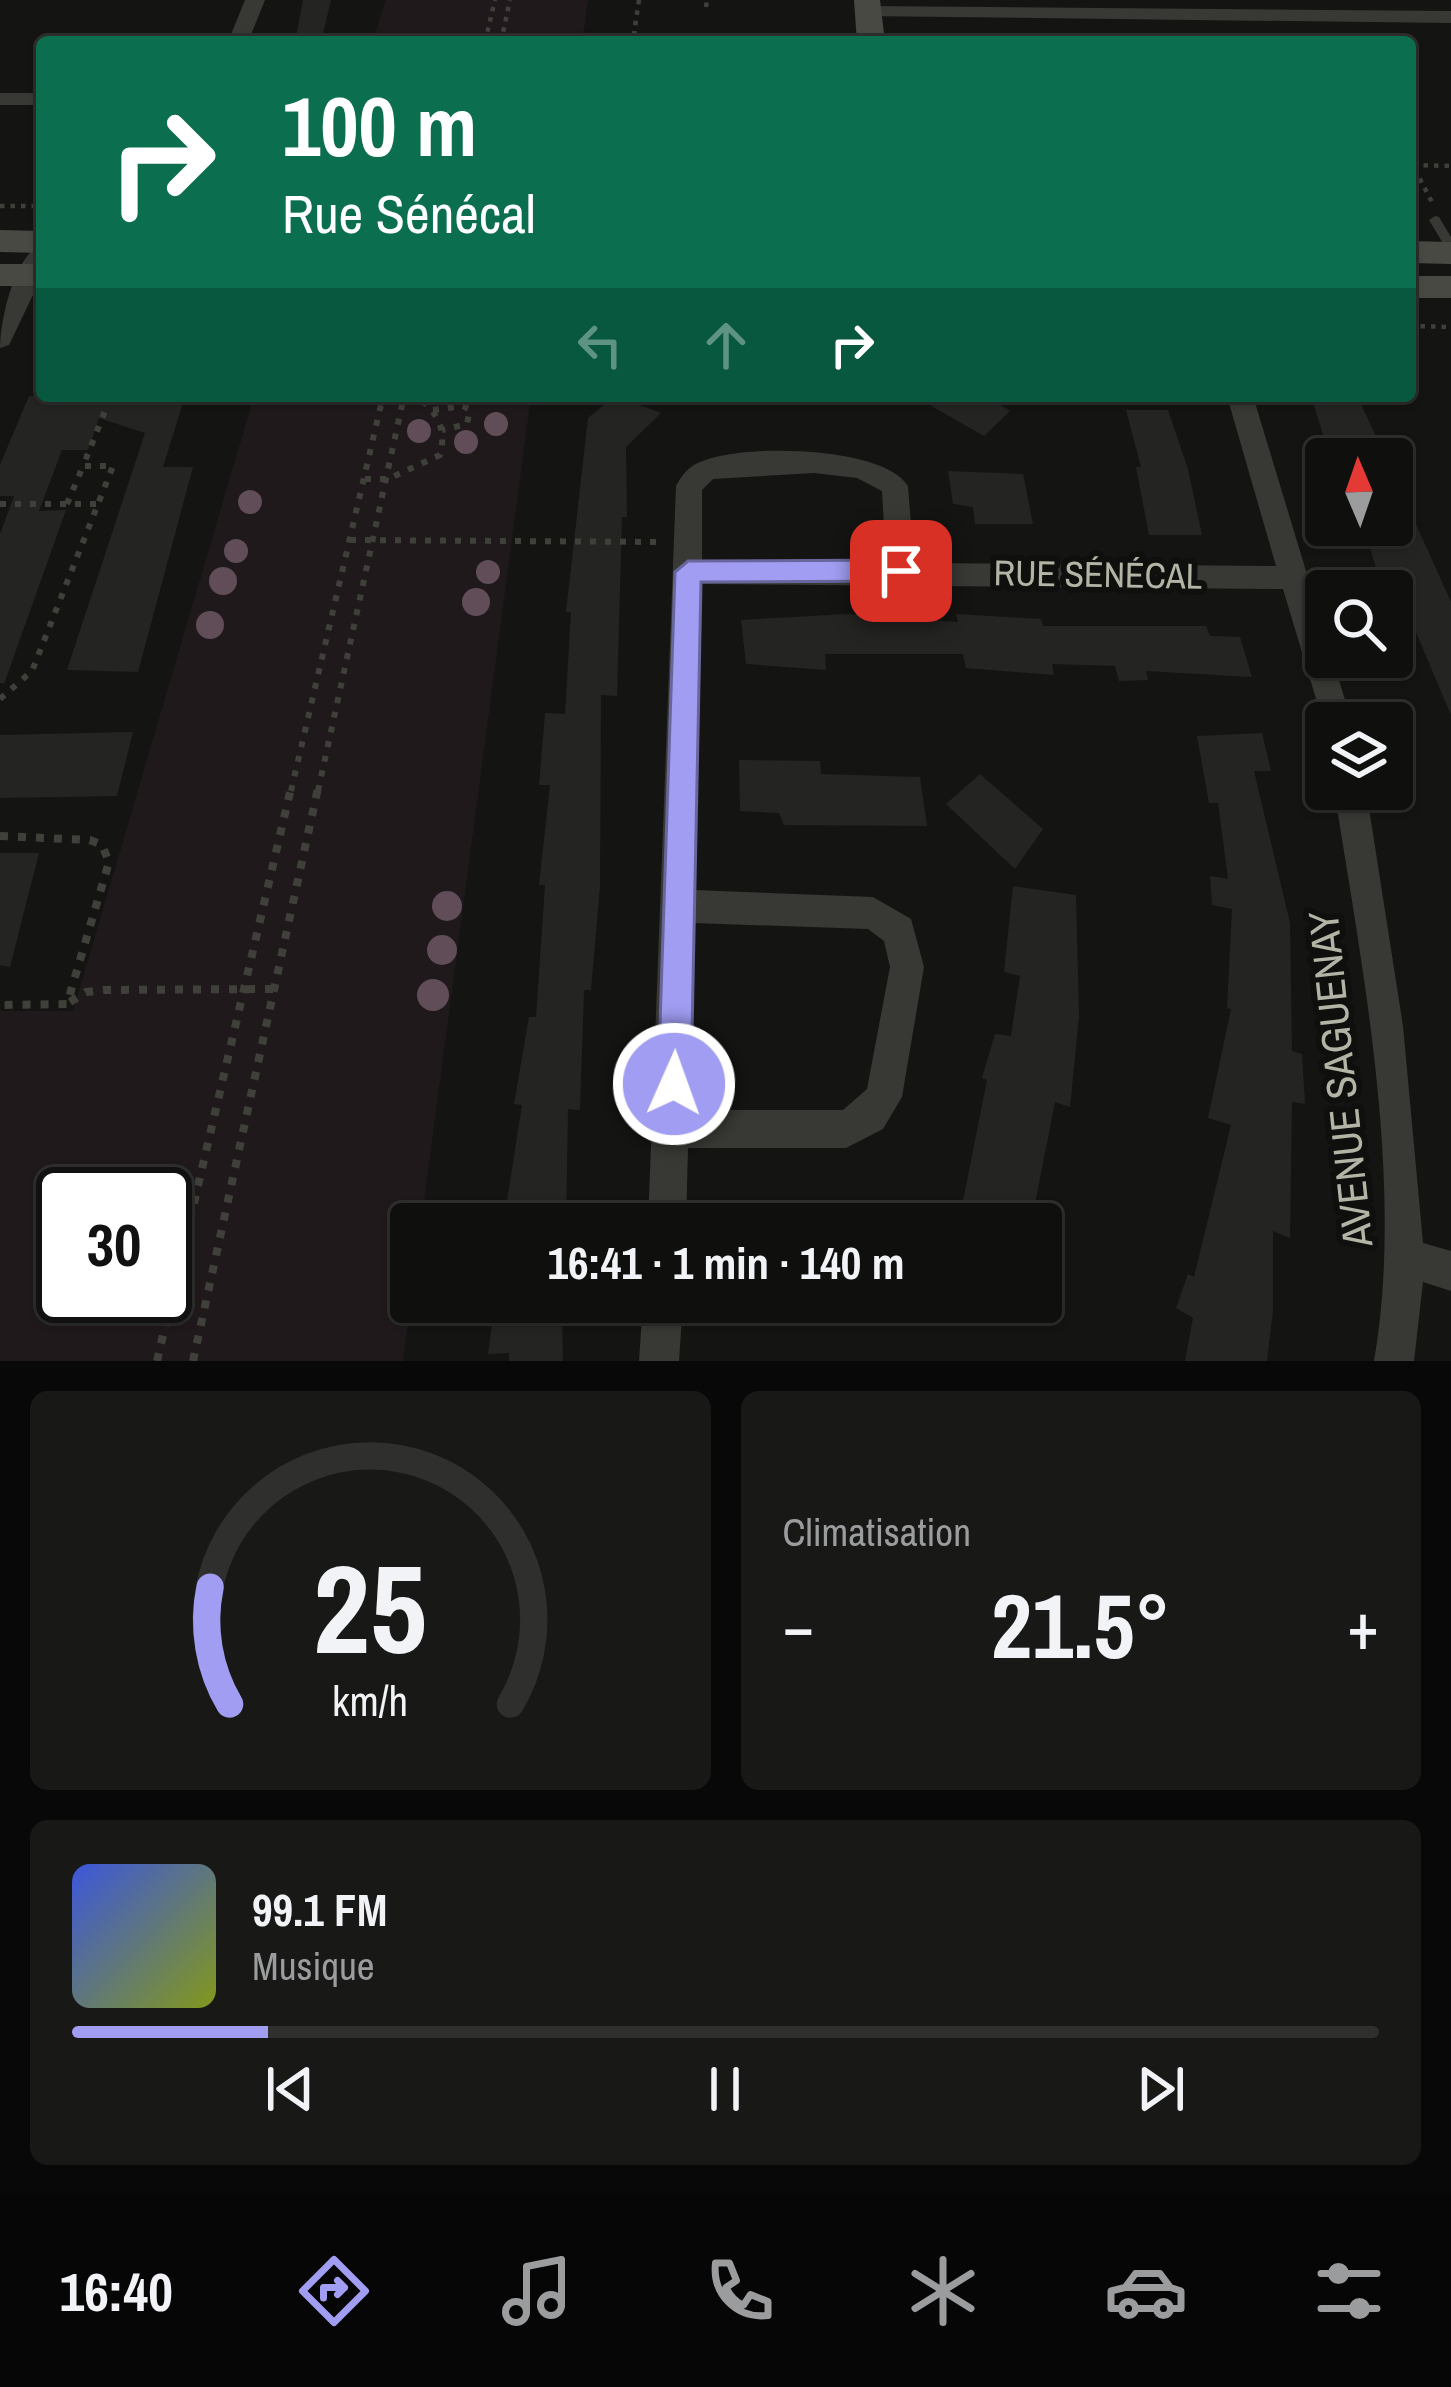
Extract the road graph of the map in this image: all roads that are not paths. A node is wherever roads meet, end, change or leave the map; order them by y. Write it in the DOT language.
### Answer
graph roads {
  1 [pos="255,0"];
  2 [pos="868,6"];
  3 [pos="1365,8"];
  4 [pos="1451,17"];
  5 [pos="240,36"];
  6 [pos="870,36"];
  7 [pos="0,99"];
  8 [pos="36,99"];
  9 [pos="1435,220"];
  10 [pos="0,241"];
  11 [pos="36,242"];
  12 [pos="1451,250"];
  13 [pos="1416,252"];
  14 [pos="29,269"];
  15 [pos="1416,287"];
  16 [pos="1451,287"];
  17 [pos="0,339"];
  18 [pos="1242,402"];
  19 [pos="901,571"];
  20 [pos="688,572"];
  21 [pos="1295,578"];
  22 [pos="1330,702"];
  23 [pos="1354,810"];
  24 [pos="680,906"];
  25 [pos="673,1129"];
  26 [pos="668,1203"];
  27 [pos="1404,1257"];
  28 [pos="1451,1271"];
  29 [pos="662,1323"];
  30 [pos="659,1361"];
  31 [pos="1394,1361"];
  1 -- 5 [label="street"];
  2 -- 3 [label="street"];
  2 -- 6 [label="main road"];
  3 -- 4 [label="street"];
  7 -- 8 [label="street"];
  9 -- 12 [label="lane"];
  10 -- 11 [label="main road"];
  12 -- 13 [label="main road"];
  14 -- 17 [label="street"];
  15 -- 16 [label="main road"];
  18 -- 21 [label="street"];
  19 -- 20 [label="street, RUE SÉNÉCAL"];
  19 -- 20 [label="street"];
  19 -- 21 [label="street, RUE SÉNÉCAL"];
  20 -- 24 [label="street"];
  21 -- 22 [label="street"];
  23 -- 27 [label="street, AVENUE SAGUENAY"];
  24 -- 25 [label="street"];
  24 -- 25 [label="street"];
  25 -- 26 [label="street"];
  27 -- 28 [label="street"];
  27 -- 31 [label="street, AVENUE SAGUENAY"];
  29 -- 30 [label="street"];
}
